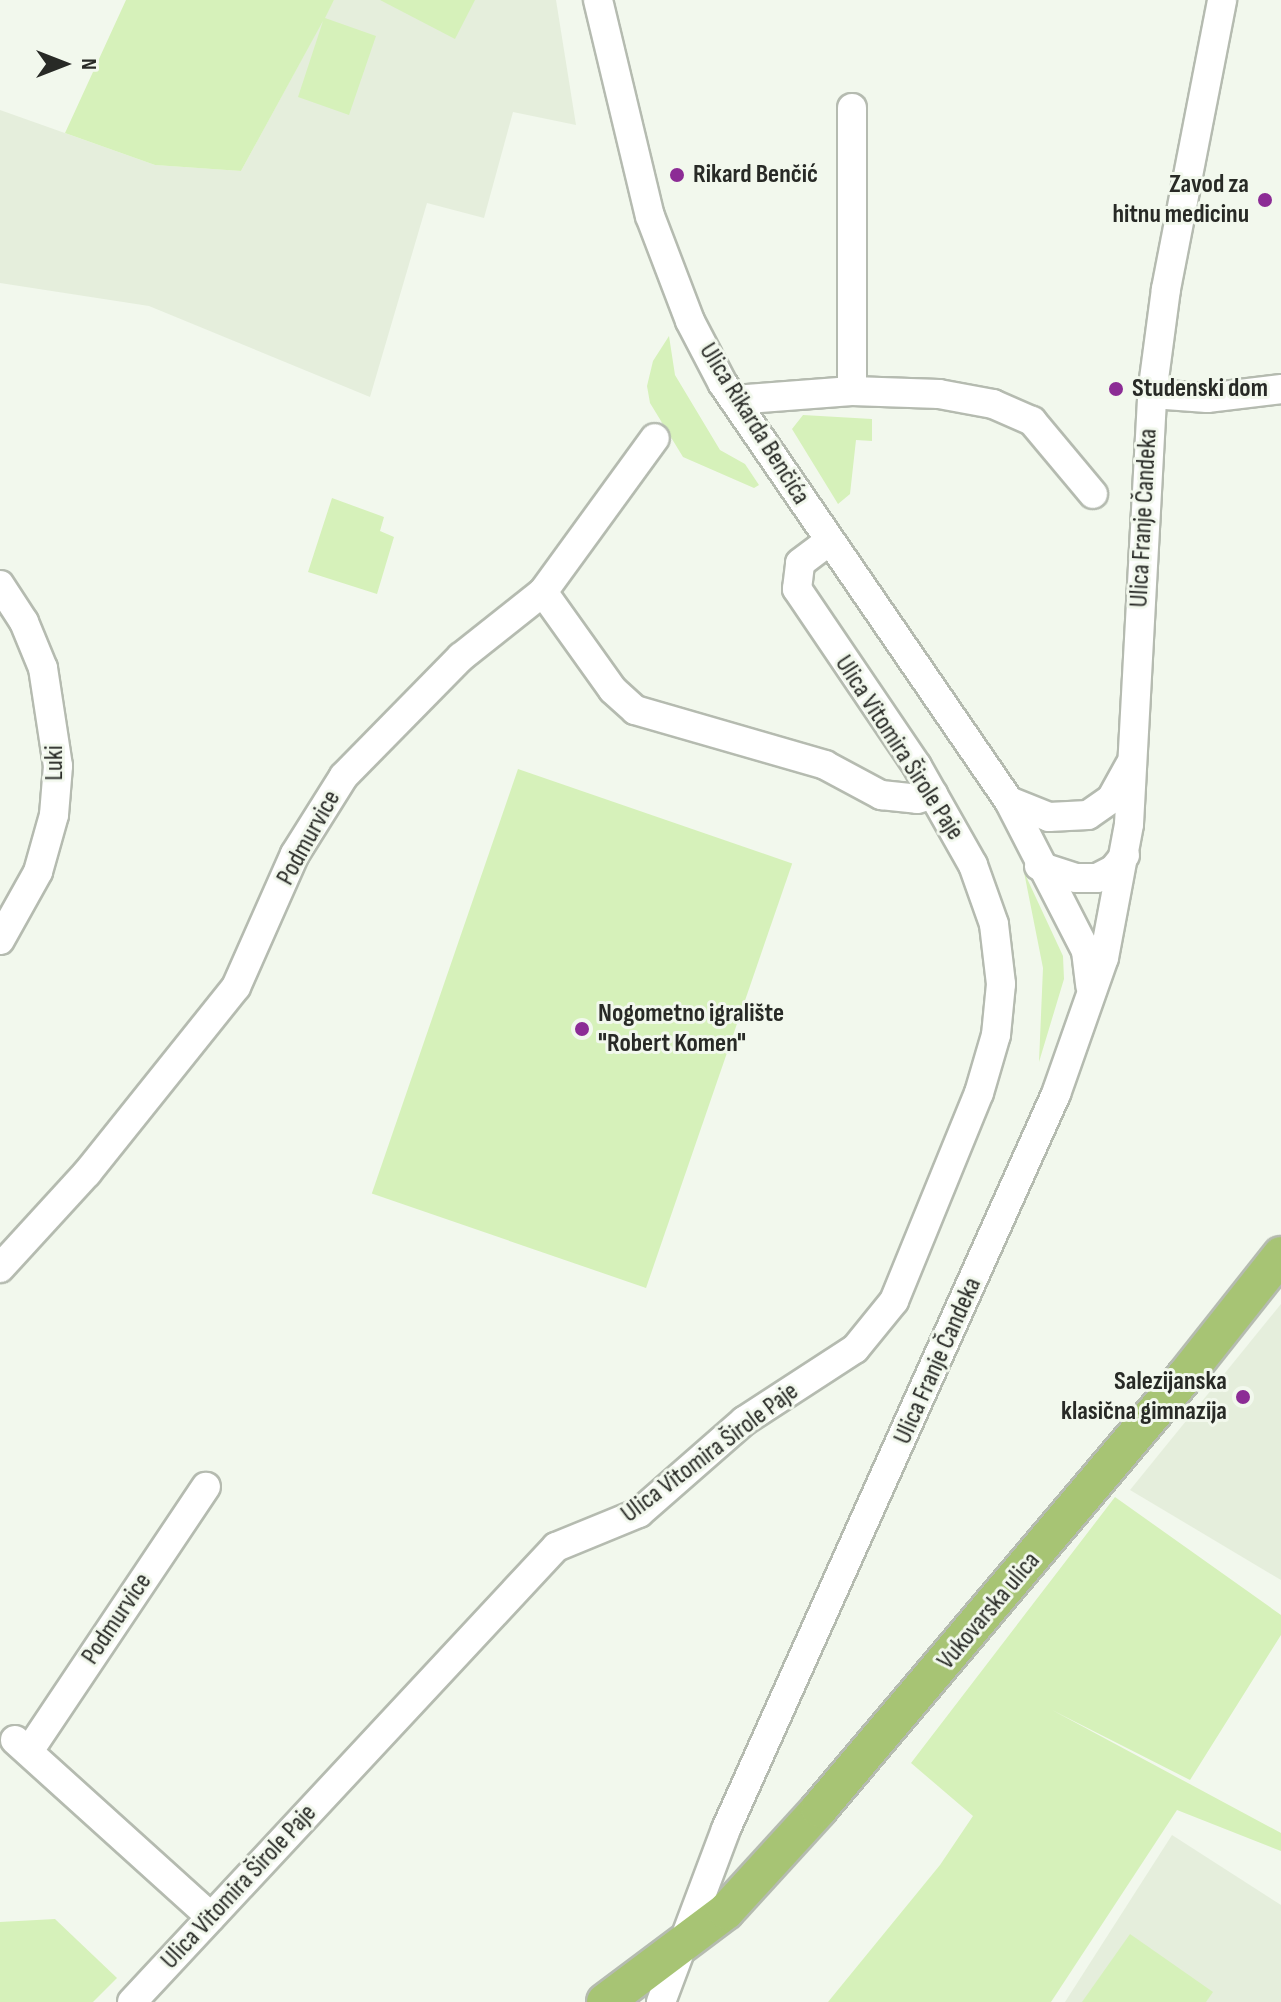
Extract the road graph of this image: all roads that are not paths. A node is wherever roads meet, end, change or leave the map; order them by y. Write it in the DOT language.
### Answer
graph roads {
  1 [pos="598,0"];
  2 [pos="1222,0"];
  3 [pos="852,108"];
  4 [pos="1281,389"];
  5 [pos="852,391"];
  6 [pos="1152,394"];
  7 [pos="734,400"];
  8 [pos="655,438"];
  9 [pos="1093,494"];
  10 [pos="829,541"];
  11 [pos="0,585"];
  12 [pos="543,592"];
  13 [pos="1134,755"];
  14 [pos="933,794"];
  15 [pos="1009,801"];
  16 [pos="1125,855"];
  17 [pos="1039,866"];
  18 [pos="0,940"];
  19 [pos="1092,999"];
  20 [pos="1281,1255"];
  21 [pos="0,1268"];
  22 [pos="206,1487"];
  23 [pos="211,1917"];
  24 [pos="678,1948"];
  25 [pos="132,2002"];
  26 [pos="605,2002"];
  27 [pos="661,2002"];
  28 [pos="677,2002"];
  1 -- 7 [label="street, Ulica Rikarda Benčića"];
  2 -- 6 [label="street, Ulica Franje Čandeka"];
  3 -- 5 [label="street"];
  4 -- 6 [label="street"];
  5 -- 7 [label="street"];
  5 -- 9 [label="street"];
  6 -- 13 [label="street, Ulica Franje Čandeka"];
  7 -- 10 [label="street, Ulica Rikarda Benčića"];
  8 -- 12 [label="street, Podmurvice"];
  10 -- 14 [label="street, Ulica Vitomira Širole Paje"];
  10 -- 15 [label="street, Ulica Rikarda Benčića"];
  11 -- 18 [label="street, Luki"];
  12 -- 14 [label="street"];
  12 -- 21 [label="street, Podmurvice"];
  13 -- 15 [label="street, Ulica Franje Čandeka"];
  13 -- 16 [label="street, Ulica Franje Čandeka"];
  14 -- 23 [label="street, Ulica Vitomira Širole Paje"];
  15 -- 17 [label="street, Ulica Rikarda Benčića"];
  16 -- 17 [label="street"];
  16 -- 19 [label="street, Ulica Franje Čandeka"];
  17 -- 19 [label="street, Ulica Rikarda Benčića"];
  19 -- 24 [label="street, Ulica Franje Čandeka"];
  20 -- 24 [label="main road, Vukovarska ulica"];
  22 -- 23 [label="street, Podmurvice"];
  23 -- 25 [label="street, Ulica Vitomira Širole Paje"];
  24 -- 26 [label="main road, Vukovarska ulica"];
  24 -- 27 [label="street, Ulica Franje Čandeka"];
  24 -- 28 [label="street"];
}
